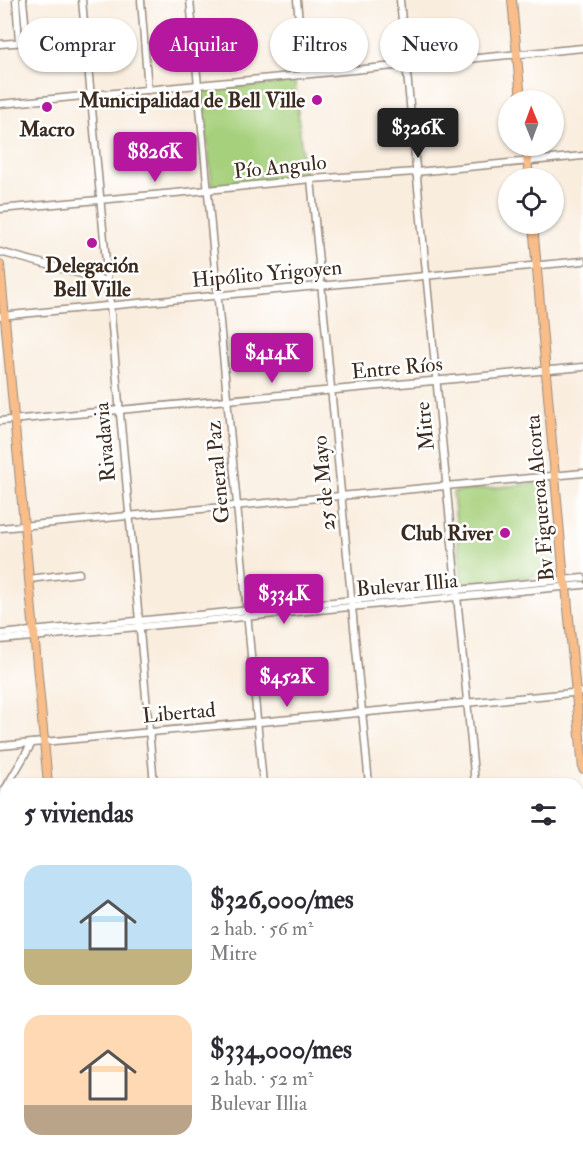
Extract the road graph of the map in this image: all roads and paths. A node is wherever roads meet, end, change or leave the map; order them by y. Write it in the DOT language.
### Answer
graph roads {
  1 [pos="16,0"];
  2 [pos="23,0"];
  3 [pos="82,0"];
  4 [pos="141,0"];
  5 [pos="190,0"];
  6 [pos="297,0"];
  7 [pos="400,0"];
  8 [pos="512,0"];
  9 [pos="25,18"];
  10 [pos="402,18"];
  11 [pos="18,28"];
  12 [pos="18,42"];
  13 [pos="0,44"];
  14 [pos="583,48"];
  15 [pos="517,55"];
  16 [pos="479,58"];
  17 [pos="380,67"];
  18 [pos="407,72"];
  19 [pos="304,75"];
  20 [pos="198,85"];
  21 [pos="148,90"];
  22 [pos="520,90"];
  23 [pos="90,96"];
  24 [pos="0,104"];
  25 [pos="526,156"];
  26 [pos="583,156"];
  27 [pos="527,162"];
  28 [pos="528,168"];
  29 [pos="416,172"];
  30 [pos="311,179"];
  31 [pos="208,190"];
  32 [pos="99,200"];
  33 [pos="0,209"];
  34 [pos="534,234"];
  35 [pos="0,252"];
  36 [pos="583,261"];
  37 [pos="0,265"];
  38 [pos="537,266"];
  39 [pos="426,276"];
  40 [pos="107,281"];
  41 [pos="322,285"];
  42 [pos="218,295"];
  43 [pos="109,305"];
  44 [pos="2,315"];
  45 [pos="583,368"];
  46 [pos="546,371"];
  47 [pos="437,381"];
  48 [pos="332,391"];
  49 [pos="228,400"];
  50 [pos="119,410"];
  51 [pos="15,420"];
  52 [pos="0,421"];
  53 [pos="583,473"];
  54 [pos="556,476"];
  55 [pos="447,486"];
  56 [pos="342,496"];
  57 [pos="237,505"];
  58 [pos="129,515"];
  59 [pos="24,525"];
  60 [pos="0,528"];
  61 [pos="79,573"];
  62 [pos="583,578"];
  63 [pos="29,579"];
  64 [pos="565,583"];
  65 [pos="583,585"];
  66 [pos="458,593"];
  67 [pos="352,603"];
  68 [pos="247,613"];
  69 [pos="139,623"];
  70 [pos="34,633"];
  71 [pos="0,634"];
  72 [pos="0,639"];
  73 [pos="580,692"];
  74 [pos="468,703"];
  75 [pos="362,713"];
  76 [pos="258,722"];
  77 [pos="149,732"];
  78 [pos="44,742"];
  79 [pos="32,743"];
  80 [pos="0,746"];
  81 [pos="583,769"];
  82 [pos="12,778"];
  83 [pos="47,778"];
  84 [pos="153,778"];
  85 [pos="263,778"];
  86 [pos="368,778"];
  87 [pos="474,778"];
  1 -- 11 [label="street"];
  2 -- 9 [label="street"];
  3 -- 23 [label="street, Rivadavia"];
  4 -- 21 [label="street"];
  5 -- 20 [label="street, General Paz"];
  6 -- 19 [label="street"];
  7 -- 10 [label="street, Mitre"];
  8 -- 15 [label="main road"];
  12 -- 13 [label="street"];
  14 -- 15 [label="street"];
  15 -- 16 [label="street"];
  15 -- 22 [label="main road"];
  17 -- 19 [label="street"];
  18 -- 29 [label="street, Mitre"];
  19 -- 20 [label="street"];
  20 -- 21 [label="street"];
  20 -- 31 [label="street, General Paz"];
  21 -- 23 [label="street"];
  23 -- 24 [label="street"];
  23 -- 32 [label="street, Rivadavia"];
  25 -- 27 [label="main road"];
  26 -- 27 [label="street, Pío Angulo"];
  27 -- 28 [label="main road"];
  27 -- 29 [label="street, Pío Angulo"];
  29 -- 30 [label="street, Pío Angulo"];
  29 -- 39 [label="street, Mitre"];
  30 -- 31 [label="street, Pío Angulo"];
  30 -- 41 [label="street, 25 de Mayo"];
  31 -- 32 [label="street, Pío Angulo"];
  31 -- 42 [label="street, General Paz"];
  32 -- 33 [label="street, Pío Angulo"];
  32 -- 40 [label="street, Rivadavia"];
  34 -- 38 [label="main road, Bv Figueroa Alcorta"];
  35 -- 40 [label="street"];
  36 -- 38 [label="street, Hipólito Yrigoyen"];
  37 -- 44 [label="main road"];
  38 -- 39 [label="street, Hipólito Yrigoyen"];
  38 -- 46 [label="main road, Bv Figueroa Alcorta"];
  39 -- 41 [label="street, Hipólito Yrigoyen"];
  39 -- 47 [label="street, Mitre"];
  40 -- 43 [label="street, Rivadavia"];
  41 -- 42 [label="street, Hipólito Yrigoyen"];
  41 -- 48 [label="street, 25 de Mayo"];
  42 -- 43 [label="street, Hipólito Yrigoyen"];
  42 -- 49 [label="street, General Paz"];
  43 -- 44 [label="street, Hipólito Yrigoyen"];
  43 -- 50 [label="street, Rivadavia"];
  44 -- 51 [label="main road"];
  45 -- 46 [label="street, Entre Ríos"];
  46 -- 47 [label="street, Entre Ríos"];
  46 -- 54 [label="main road, Bv Figueroa Alcorta"];
  47 -- 48 [label="street, Entre Ríos"];
  47 -- 55 [label="street, Mitre"];
  48 -- 49 [label="street, Entre Ríos"];
  48 -- 56 [label="street, 25 de Mayo"];
  49 -- 50 [label="street, Entre Ríos"];
  49 -- 57 [label="street, General Paz"];
  50 -- 51 [label="street, Entre Ríos"];
  50 -- 58 [label="street, Rivadavia"];
  51 -- 52 [label="street, Entre Ríos"];
  51 -- 59 [label="main road"];
  53 -- 54 [label="street"];
  54 -- 55 [label="street"];
  54 -- 64 [label="main road, Bv Figueroa Alcorta"];
  55 -- 56 [label="street"];
  55 -- 66 [label="street, Mitre"];
  56 -- 57 [label="street"];
  56 -- 67 [label="street, 25 de Mayo"];
  57 -- 58 [label="street"];
  57 -- 68 [label="street, General Paz"];
  58 -- 59 [label="street"];
  58 -- 69 [label="street, Rivadavia"];
  59 -- 60 [label="street"];
  59 -- 63 [label="main road"];
  61 -- 63 [label="street"];
  62 -- 64 [label="street"];
  63 -- 70 [label="main road"];
  64 -- 65 [label="street"];
  64 -- 66 [label="street, Bulevar Illia"];
  64 -- 73 [label="main road, Bv Figueroa Alcorta"];
  66 -- 67 [label="street, Bulevar Illia"];
  66 -- 74 [label="street, Mitre"];
  67 -- 68 [label="street, Bulevar Illia"];
  67 -- 75 [label="street, 25 de Mayo"];
  68 -- 69 [label="street, Bulevar Illia"];
  68 -- 76 [label="street, General Paz"];
  69 -- 70 [label="street, Bulevar Illia"];
  69 -- 77 [label="street, Rivadavia"];
  70 -- 71 [label="street, Bulevar Illia"];
  70 -- 72 [label="street, Bulevar Illia"];
  70 -- 78 [label="main road"];
  73 -- 74 [label="street, Libertad"];
  73 -- 81 [label="main road, Bv Figueroa Alcorta"];
  74 -- 75 [label="street, Libertad"];
  74 -- 87 [label="street, Mitre"];
  75 -- 76 [label="street, Libertad"];
  75 -- 86 [label="street, 25 de Mayo"];
  76 -- 77 [label="street, Libertad"];
  76 -- 85 [label="street, General Paz"];
  77 -- 78 [label="street, Libertad"];
  77 -- 84 [label="street, Rivadavia"];
  78 -- 79 [label="street, Libertad"];
  78 -- 83 [label="main road"];
  79 -- 80 [label="street, Libertad"];
  79 -- 82 [label="street"];
}
